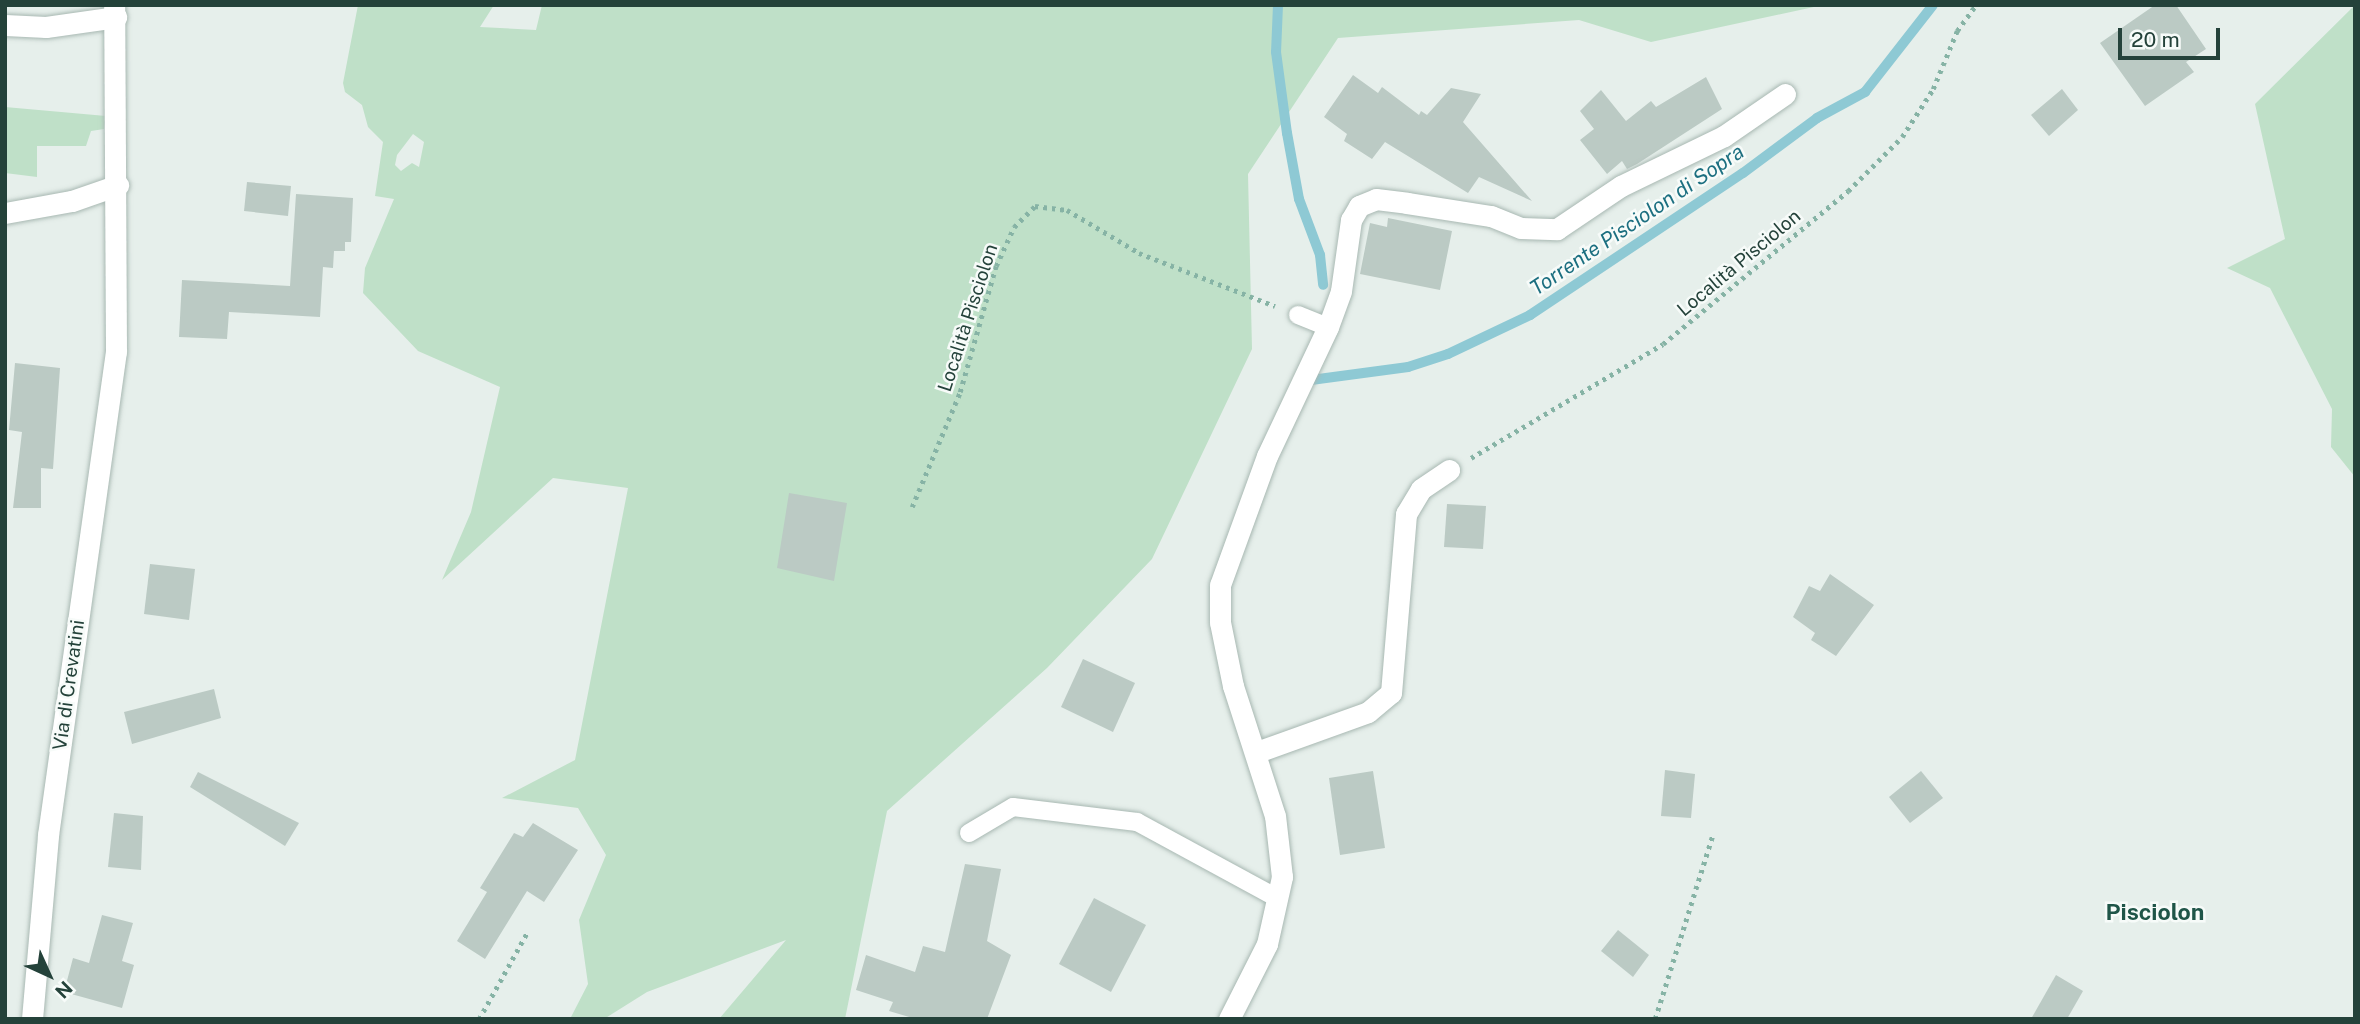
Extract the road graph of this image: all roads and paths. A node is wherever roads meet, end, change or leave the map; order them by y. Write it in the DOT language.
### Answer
graph roads {
  1 [pos="1976,5"];
  2 [pos="115,11"];
  3 [pos="5,25"];
  4 [pos="1785,94"];
  5 [pos="118,185"];
  6 [pos="5,213"];
  7 [pos="1298,315"];
  8 [pos="1328,327"];
  9 [pos="1450,470"];
  10 [pos="912,507"];
  11 [pos="1257,752"];
  12 [pos="969,834"];
  13 [pos="1713,834"];
  14 [pos="1278,898"];
  15 [pos="528,930"];
  16 [pos="32,1019"];
  17 [pos="479,1019"];
  18 [pos="1229,1019"];
  19 [pos="1655,1019"];
  1 -- 9 [label="path, Località Pisciolon"];
  2 -- 3 [label="street"];
  2 -- 5 [label="street, Via di Crevatini"];
  4 -- 8 [label="street"];
  5 -- 6 [label="street"];
  5 -- 16 [label="street, Via di Crevatini"];
  7 -- 8 [label="lane"];
  7 -- 10 [label="path, Località Pisciolon"];
  8 -- 11 [label="street"];
  9 -- 11 [label="street"];
  11 -- 14 [label="street"];
  12 -- 14 [label="lane"];
  13 -- 19 [label="path"];
  14 -- 18 [label="street"];
  15 -- 17 [label="path"];
}
